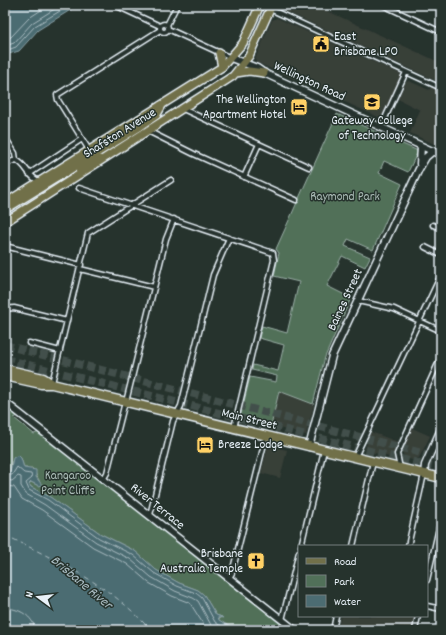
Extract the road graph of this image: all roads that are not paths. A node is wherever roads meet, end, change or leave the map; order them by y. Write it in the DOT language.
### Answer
graph roads {
  1 [pos="115,5"];
  2 [pos="177,5"];
  3 [pos="260,5"];
  4 [pos="383,5"];
  5 [pos="271,7"];
  6 [pos="167,27"];
  7 [pos="160,28"];
  8 [pos="441,32"];
  9 [pos="220,53"];
  10 [pos="231,58"];
  11 [pos="244,63"];
  12 [pos="222,67"];
  13 [pos="406,72"];
  14 [pos="236,73"];
  15 [pos="264,73"];
  16 [pos="441,88"];
  17 [pos="161,106"];
  18 [pos="183,109"];
  19 [pos="381,127"];
  20 [pos="148,130"];
  21 [pos="5,137"];
  22 [pos="82,140"];
  23 [pos="258,144"];
  24 [pos="421,146"];
  25 [pos="89,150"];
  26 [pos="433,151"];
  27 [pos="441,155"];
  28 [pos="16,160"];
  29 [pos="100,160"];
  30 [pos="5,164"];
  31 [pos="309,167"];
  32 [pos="418,169"];
  33 [pos="29,174"];
  34 [pos="244,177"];
  35 [pos="171,180"];
  36 [pos="39,181"];
  37 [pos="79,188"];
  38 [pos="296,200"];
  39 [pos="5,203"];
  40 [pos="131,205"];
  41 [pos="5,210"];
  42 [pos="5,215"];
  43 [pos="174,219"];
  44 [pos="5,222"];
  45 [pos="432,224"];
  46 [pos="441,228"];
  47 [pos="229,238"];
  48 [pos="5,246"];
  49 [pos="425,247"];
  50 [pos="441,255"];
  51 [pos="80,267"];
  52 [pos="441,275"];
  53 [pos="154,287"];
  54 [pos="358,301"];
  55 [pos="5,310"];
  56 [pos="67,321"];
  57 [pos="420,321"];
  58 [pos="441,331"];
  59 [pos="29,343"];
  60 [pos="60,351"];
  61 [pos="441,357"];
  62 [pos="5,369"];
  63 [pos="5,376"];
  64 [pos="52,384"];
  65 [pos="5,402"];
  66 [pos="126,402"];
  67 [pos="177,414"];
  68 [pos="234,428"];
  69 [pos="441,429"];
  70 [pos="266,436"];
  71 [pos="309,446"];
  72 [pos="324,450"];
  73 [pos="355,458"];
  74 [pos="374,462"];
  75 [pos="400,468"];
  76 [pos="424,474"];
  77 [pos="104,478"];
  78 [pos="441,478"];
  79 [pos="150,515"];
  80 [pos="441,519"];
  81 [pos="300,545"];
  82 [pos="353,545"];
  83 [pos="408,545"];
  84 [pos="298,556"];
  85 [pos="428,576"];
  86 [pos="229,578"];
  87 [pos="428,606"];
  88 [pos="441,610"];
  89 [pos="336,617"];
  90 [pos="418,617"];
  91 [pos="282,620"];
  92 [pos="295,630"];
  93 [pos="333,630"];
  94 [pos="414,630"];
  1 -- 7 [label="street"];
  2 -- 6 [label="street"];
  3 -- 10 [label="main road, Shafston Avenue"];
  4 -- 8 [label="street"];
  5 -- 11 [label="main road, Shafston Avenue"];
  5 -- 13 [label="street"];
  6 -- 7 [label="street"];
  6 -- 7 [label="street"];
  6 -- 9 [label="street, Wellington Road"];
  7 -- 22 [label="street"];
  9 -- 10 [label="street, Wellington Road"];
  9 -- 12 [label="main road"];
  10 -- 11 [label="main road, Wellington Road"];
  10 -- 12 [label="main road, Shafston Avenue"];
  11 -- 14 [label="main road, Shafston Avenue"];
  11 -- 15 [label="main road, Wellington Road"];
  12 -- 17 [label="main road, Shafston Avenue"];
  13 -- 16 [label="street"];
  13 -- 19 [label="street"];
  14 -- 15 [label="main road"];
  14 -- 18 [label="main road, Shafston Avenue"];
  15 -- 19 [label="main road, Wellington Road"];
  17 -- 25 [label="main road, Shafston Avenue"];
  17 -- 41 [label="highway"];
  18 -- 20 [label="main road, Shafston Avenue"];
  18 -- 23 [label="street"];
  19 -- 24 [label="main road, Wellington Road"];
  20 -- 29 [label="main road, Shafston Avenue"];
  20 -- 34 [label="street"];
  21 -- 28 [label="street"];
  22 -- 25 [label="street"];
  22 -- 33 [label="street, Shafston Avenue"];
  23 -- 31 [label="street"];
  23 -- 34 [label="street"];
  24 -- 26 [label="main road, Wellington Road"];
  24 -- 32 [label="main road, Baines Street"];
  25 -- 36 [label="main road, Shafston Avenue"];
  26 -- 27 [label="main road, Wellington Road"];
  26 -- 32 [label="main road, Baines Street"];
  28 -- 30 [label="street"];
  28 -- 33 [label="street"];
  29 -- 42 [label="highway"];
  29 -- 44 [label="main road, Shafston Avenue"];
  32 -- 54 [label="main road, Baines Street"];
  33 -- 36 [label="street"];
  34 -- 38 [label="street"];
  35 -- 40 [label="street"];
  36 -- 39 [label="main road, Shafston Avenue"];
  37 -- 40 [label="street"];
  40 -- 43 [label="street"];
  40 -- 51 [label="street"];
  43 -- 47 [label="street"];
  43 -- 53 [label="street"];
  45 -- 46 [label="street"];
  47 -- 67 [label="street"];
  47 -- 68 [label="street"];
  48 -- 51 [label="street"];
  49 -- 50 [label="street"];
  51 -- 53 [label="street"];
  51 -- 56 [label="street"];
  52 -- 57 [label="street"];
  53 -- 66 [label="street"];
  54 -- 57 [label="street"];
  54 -- 71 [label="main road, Baines Street"];
  55 -- 56 [label="street"];
  56 -- 60 [label="street"];
  57 -- 58 [label="street"];
  57 -- 73 [label="street"];
  59 -- 60 [label="street"];
  60 -- 64 [label="street"];
  61 -- 75 [label="street"];
  62 -- 64 [label="highway, Main Street"];
  63 -- 64 [label="highway, Main Street"];
  64 -- 66 [label="highway, Main Street"];
  65 -- 77 [label="main road, River Terrace"];
  66 -- 67 [label="highway, Main Street"];
  66 -- 77 [label="street"];
  67 -- 68 [label="highway, Main Street"];
  67 -- 79 [label="street"];
  68 -- 70 [label="highway, Main Street"];
  69 -- 76 [label="main road"];
  70 -- 71 [label="highway, Main Street"];
  70 -- 86 [label="street"];
  71 -- 72 [label="highway, Main Street"];
  72 -- 73 [label="highway, Main Street"];
  72 -- 81 [label="street"];
  73 -- 74 [label="highway, Main Street"];
  74 -- 75 [label="highway, Main Street"];
  74 -- 82 [label="street"];
  75 -- 76 [label="highway, Main Street"];
  76 -- 78 [label="highway, Main Street"];
  76 -- 83 [label="street"];
  77 -- 79 [label="main road, River Terrace"];
  79 -- 86 [label="main road, River Terrace"];
  80 -- 85 [label="street"];
  84 -- 91 [label="street"];
  86 -- 91 [label="main road, River Terrace"];
  87 -- 88 [label="street"];
  89 -- 93 [label="street"];
  90 -- 94 [label="street"];
  91 -- 92 [label="main road, River Terrace"];
}
